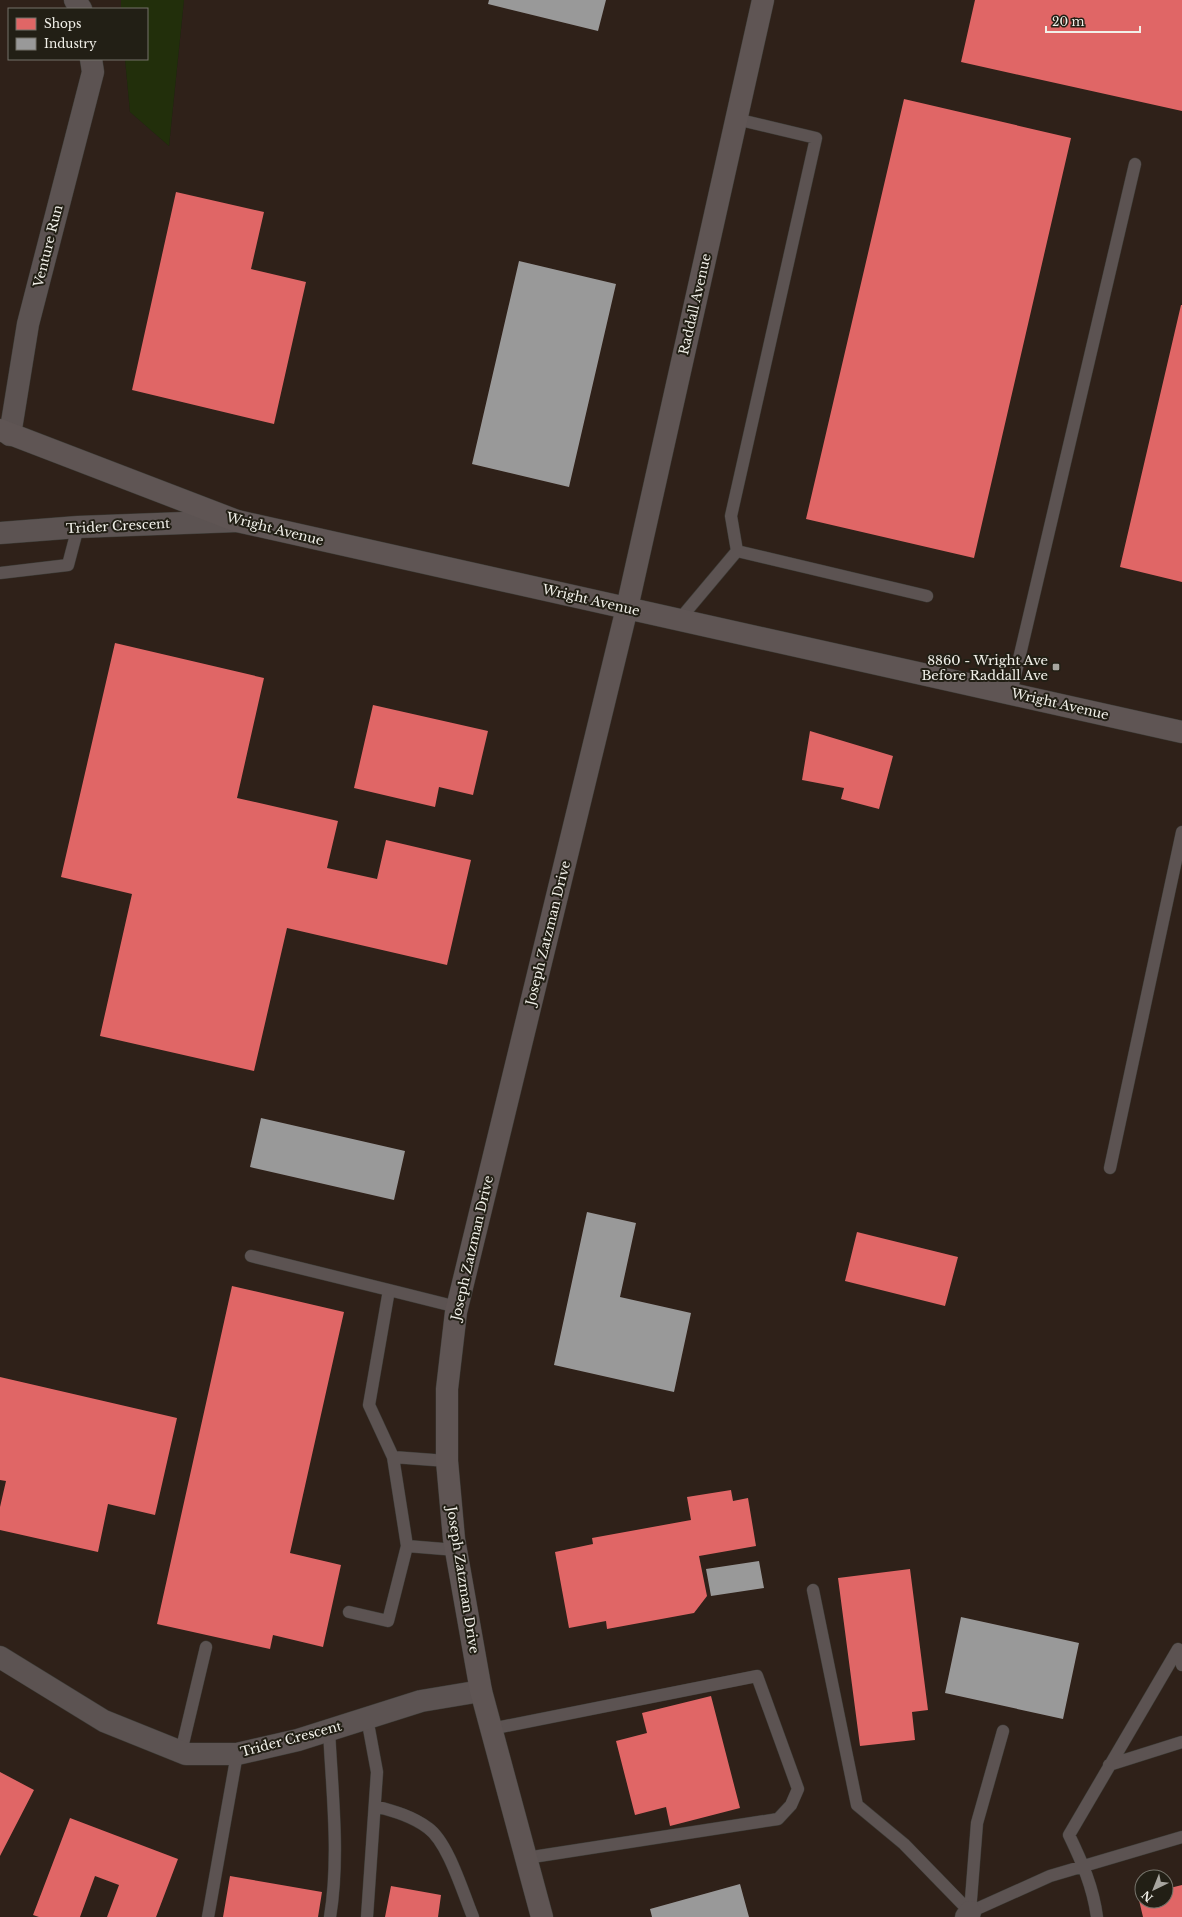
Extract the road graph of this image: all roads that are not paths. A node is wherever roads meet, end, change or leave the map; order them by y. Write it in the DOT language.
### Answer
graph roads {
  1 [pos="762,0"];
  2 [pos="91,60"];
  3 [pos="736,119"];
  4 [pos="1135,164"];
  5 [pos="3,434"];
  6 [pos="237,521"];
  7 [pos="78,527"];
  8 [pos="0,533"];
  9 [pos="736,551"];
  10 [pos="0,573"];
  11 [pos="927,596"];
  12 [pos="627,608"];
  13 [pos="679,620"];
  14 [pos="1010,693"];
  15 [pos="1182,732"];
  16 [pos="1182,832"];
  17 [pos="1110,1168"];
  18 [pos="251,1256"];
  19 [pos="389,1290"];
  20 [pos="457,1307"];
  21 [pos="393,1458"];
  22 [pos="447,1461"];
  23 [pos="407,1546"];
  24 [pos="456,1550"];
  25 [pos="813,1590"];
  26 [pos="349,1612"];
  27 [pos="206,1647"];
  28 [pos="0,1657"];
  29 [pos="1182,1665"];
  30 [pos="481,1690"];
  31 [pos="367,1718"];
  32 [pos="491,1729"];
  33 [pos="329,1730"];
  34 [pos="1003,1731"];
  35 [pos="1182,1742"];
  36 [pos="181,1752"];
  37 [pos="237,1754"];
  38 [pos="1109,1765"];
  39 [pos="374,1806"];
  40 [pos="1182,1836"];
  41 [pos="526,1858"];
  42 [pos="1084,1866"];
  43 [pos="971,1915"];
  44 [pos="208,1917"];
  45 [pos="330,1917"];
  46 [pos="367,1917"];
  47 [pos="473,1917"];
  48 [pos="542,1917"];
  49 [pos="1097,1917"];
  1 -- 3 [label="street, Raddall Avenue"];
  2 -- 5 [label="street, Venture Run"];
  3 -- 9 [label="lane"];
  3 -- 12 [label="street, Raddall Avenue"];
  4 -- 14 [label="lane"];
  5 -- 6 [label="street, Wright Avenue"];
  6 -- 7 [label="street, Trider Crescent"];
  6 -- 12 [label="street, Wright Avenue"];
  7 -- 8 [label="street, Trider Crescent"];
  7 -- 10 [label="lane"];
  9 -- 11 [label="lane"];
  9 -- 13 [label="lane"];
  12 -- 13 [label="street, Wright Avenue"];
  12 -- 20 [label="street, Joseph Zatzman Drive"];
  13 -- 14 [label="street, Wright Avenue"];
  14 -- 15 [label="street, Wright Avenue"];
  16 -- 17 [label="lane"];
  18 -- 19 [label="lane"];
  19 -- 20 [label="lane"];
  19 -- 21 [label="lane"];
  20 -- 22 [label="street, Joseph Zatzman Drive"];
  21 -- 22 [label="lane"];
  21 -- 23 [label="lane"];
  22 -- 24 [label="street, Joseph Zatzman Drive"];
  23 -- 24 [label="lane"];
  23 -- 26 [label="lane"];
  24 -- 30 [label="street, Joseph Zatzman Drive"];
  25 -- 43 [label="lane"];
  27 -- 36 [label="lane"];
  28 -- 36 [label="street, Trider Crescent"];
  29 -- 38 [label="lane"];
  30 -- 31 [label="street, Trider Crescent"];
  30 -- 32 [label="street, Joseph Zatzman Drive"];
  31 -- 33 [label="street, Trider Crescent"];
  31 -- 39 [label="lane"];
  32 -- 41 [label="street, Joseph Zatzman Drive"];
  32 -- 41 [label="lane"];
  33 -- 37 [label="street, Trider Crescent"];
  33 -- 45 [label="lane"];
  34 -- 43 [label="lane"];
  35 -- 38 [label="lane"];
  36 -- 37 [label="street, Trider Crescent"];
  37 -- 44 [label="lane"];
  38 -- 42 [label="lane"];
  39 -- 46 [label="lane"];
  39 -- 47 [label="lane"];
  40 -- 42 [label="lane"];
  41 -- 48 [label="street, Joseph Zatzman Drive"];
  42 -- 43 [label="lane"];
  42 -- 49 [label="lane"];
}
